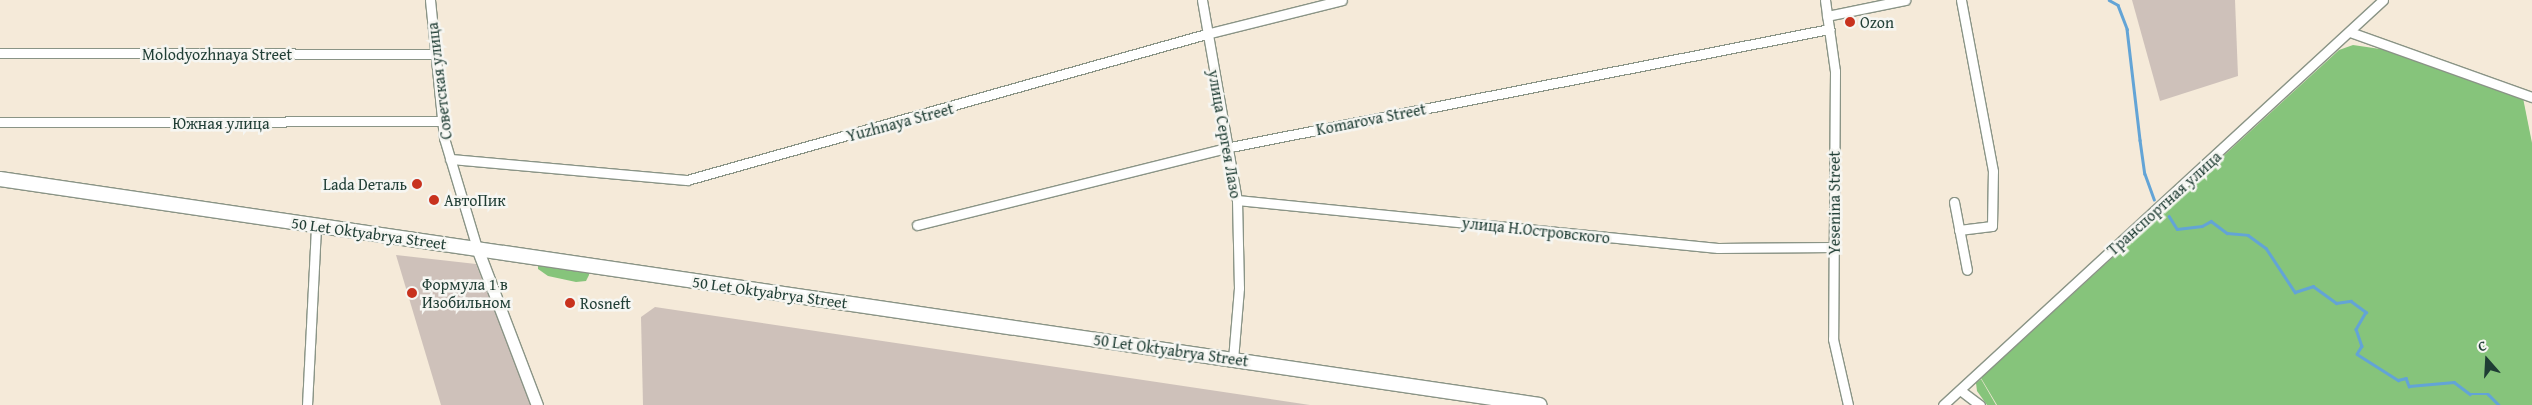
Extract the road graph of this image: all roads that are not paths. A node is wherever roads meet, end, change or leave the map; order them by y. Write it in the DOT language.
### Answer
graph roads {
  1 [pos="430,0"];
  2 [pos="1202,0"];
  3 [pos="1342,0"];
  4 [pos="1825,0"];
  5 [pos="1905,0"];
  6 [pos="1961,0"];
  7 [pos="2384,0"];
  8 [pos="1827,16"];
  9 [pos="1829,29"];
  10 [pos="2350,32"];
  11 [pos="1206,34"];
  12 [pos="0,53"];
  13 [pos="434,54"];
  14 [pos="2532,97"];
  15 [pos="442,121"];
  16 [pos="0,122"];
  17 [pos="1230,147"];
  18 [pos="450,159"];
  19 [pos="0,179"];
  20 [pos="1238,200"];
  21 [pos="1954,202"];
  22 [pos="316,225"];
  23 [pos="917,225"];
  24 [pos="1959,230"];
  25 [pos="1834,247"];
  26 [pos="477,248"];
  27 [pos="1966,270"];
  28 [pos="1233,359"];
  29 [pos="1960,390"];
  30 [pos="307,405"];
  31 [pos="538,405"];
  32 [pos="1540,405"];
  33 [pos="1848,405"];
  34 [pos="1943,405"];
  35 [pos="1980,405"];
  1 -- 13 [label="street, Советская улица"];
  2 -- 11 [label="street, улица Сергея Лазо"];
  3 -- 11 [label="street, Yuzhnaya Street"];
  4 -- 8 [label="street, Yesenina Street"];
  5 -- 8 [label="street"];
  6 -- 24 [label="street"];
  7 -- 10 [label="street, Транспортная улица"];
  8 -- 9 [label="street, Yesenina Street"];
  9 -- 17 [label="street, Komarova Street"];
  9 -- 25 [label="street, Yesenina Street"];
  10 -- 14 [label="street"];
  10 -- 29 [label="street, Транспортная улица"];
  11 -- 17 [label="street, улица Сергея Лазо"];
  11 -- 18 [label="street, Yuzhnaya Street"];
  12 -- 13 [label="street, Molodyozhnaya Street"];
  13 -- 15 [label="street, Советская улица"];
  15 -- 16 [label="street, Южная улица"];
  15 -- 18 [label="street, Советская улица"];
  17 -- 20 [label="street, улица Сергея Лазо"];
  17 -- 23 [label="street, Komarova Street"];
  18 -- 26 [label="street, Советская улица"];
  19 -- 22 [label="main road, 50 Let Oktyabrya Street"];
  20 -- 25 [label="street, улица Н.Островского"];
  20 -- 28 [label="street, улица Сергея Лазо"];
  21 -- 24 [label="street"];
  22 -- 26 [label="main road, 50 Let Oktyabrya Street"];
  22 -- 30 [label="street"];
  24 -- 27 [label="street"];
  25 -- 33 [label="street, Yesenina Street"];
  26 -- 28 [label="main road, 50 Let Oktyabrya Street"];
  26 -- 31 [label="street"];
  28 -- 32 [label="main road, 50 Let Oktyabrya Street"];
  29 -- 34 [label="street, Транспортная улица"];
  29 -- 35 [label="street"];
}
